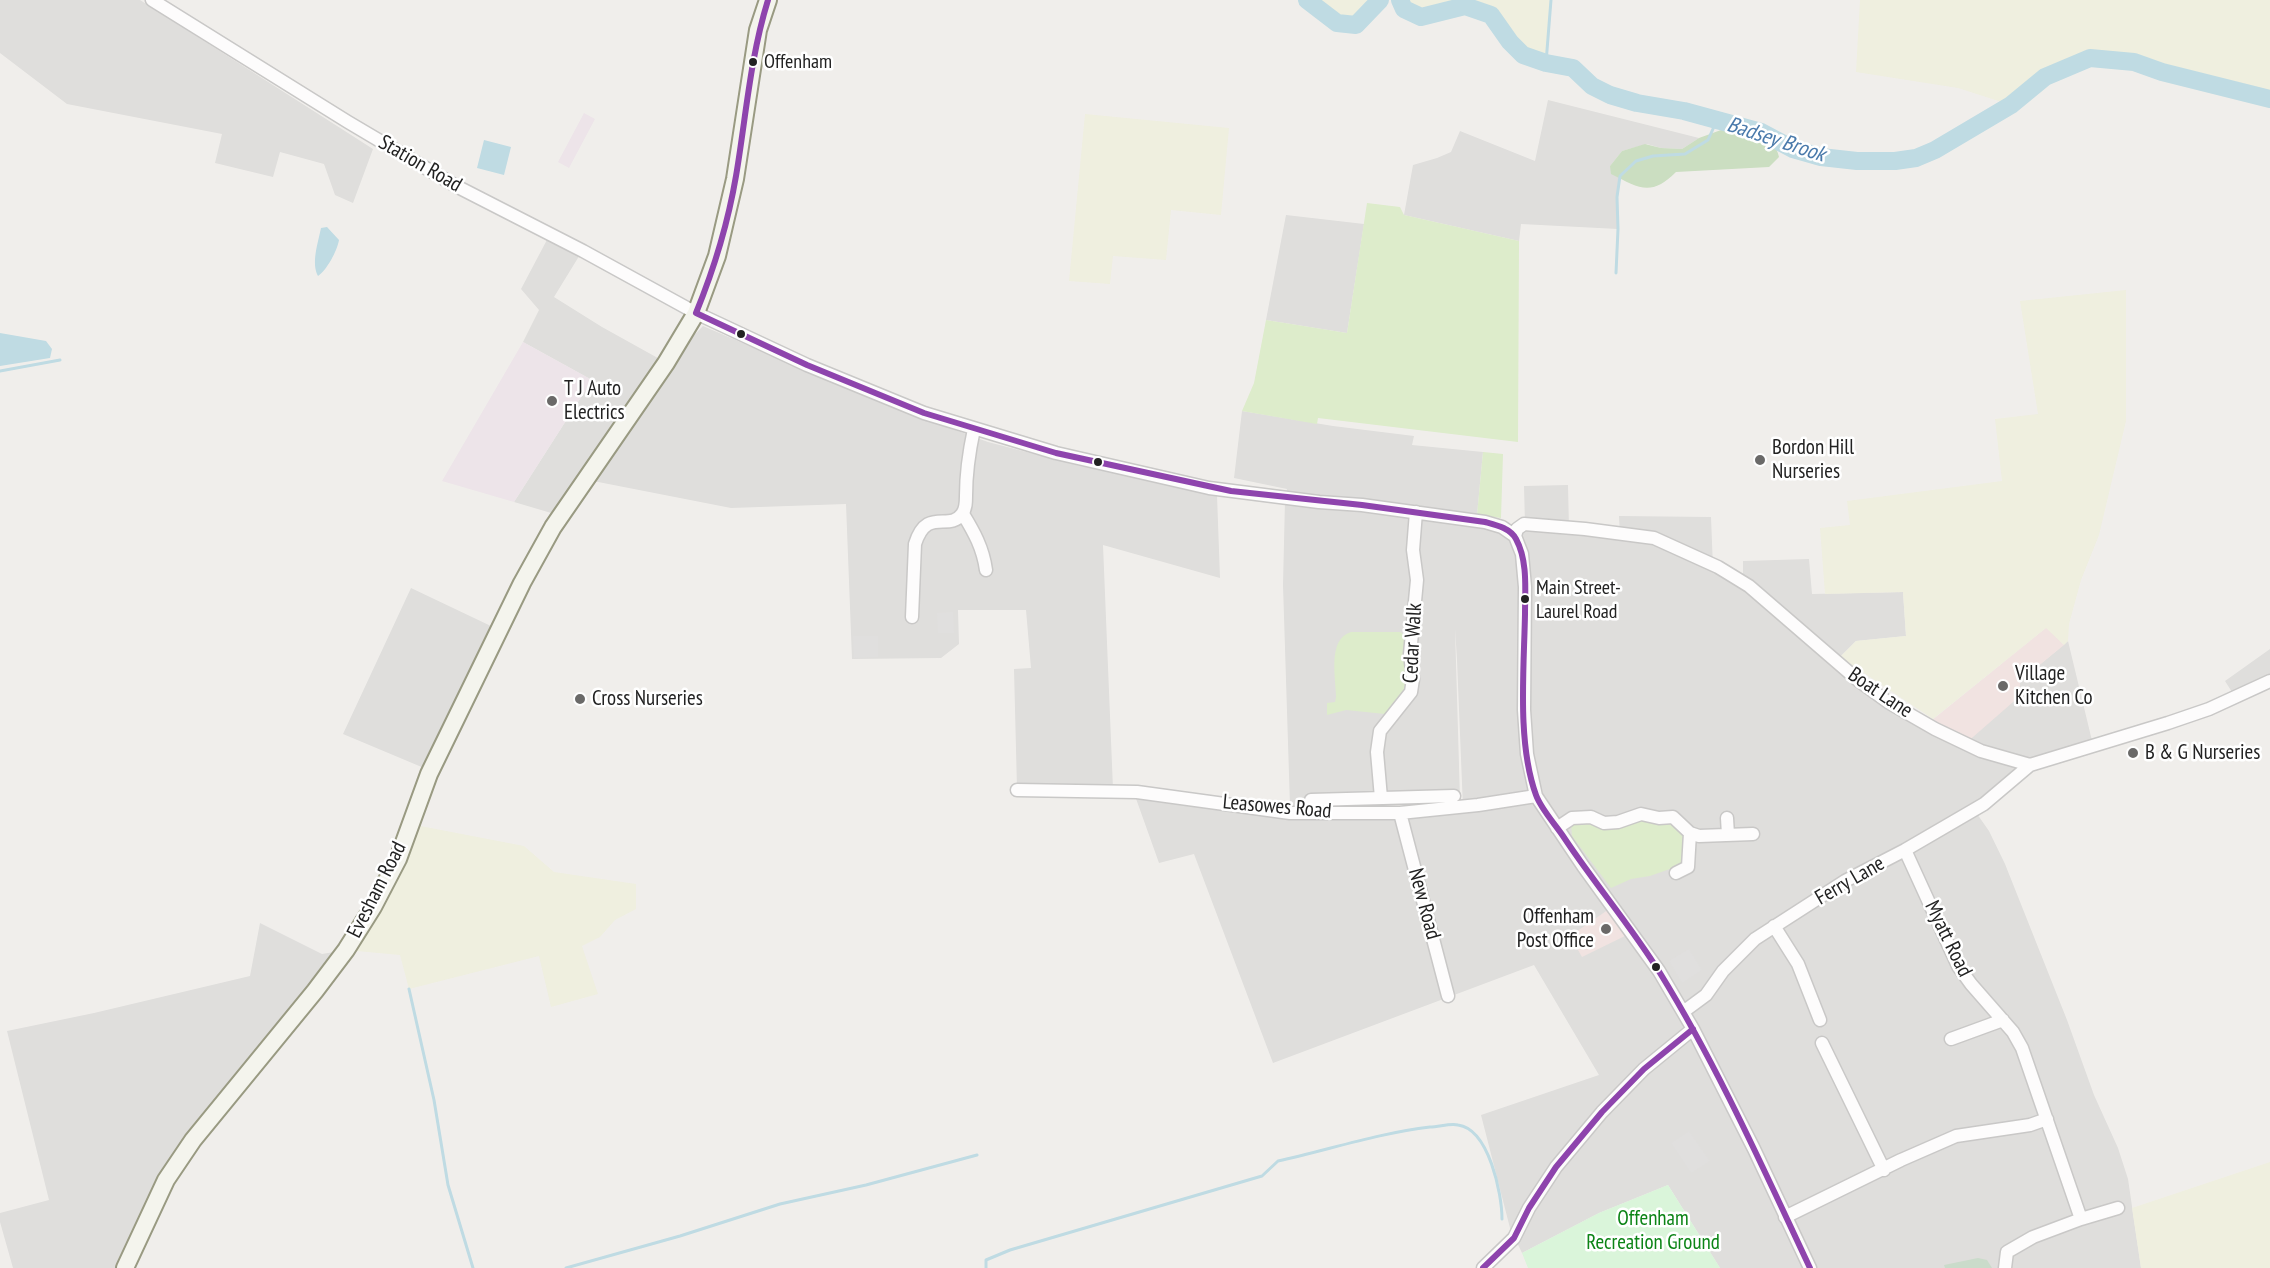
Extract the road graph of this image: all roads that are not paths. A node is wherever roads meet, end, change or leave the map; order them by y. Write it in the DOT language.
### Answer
graph roads {
  1 [pos="153,0"];
  2 [pos="768,0"];
  3 [pos="696,313"];
  4 [pos="974,429"];
  5 [pos="1416,512"];
  6 [pos="963,514"];
  7 [pos="1515,536"];
  8 [pos="986,570"];
  9 [pos="912,617"];
  10 [pos="2270,681"];
  11 [pos="2030,765"];
  12 [pos="1017,790"];
  13 [pos="1454,796"];
  14 [pos="1536,796"];
  15 [pos="1381,798"];
  16 [pos="1311,800"];
  17 [pos="1400,813"];
  18 [pos="1727,818"];
  19 [pos="1557,828"];
  20 [pos="1690,833"];
  21 [pos="1753,834"];
  22 [pos="1728,835"];
  23 [pos="1905,850"];
  24 [pos="1676,873"];
  25 [pos="1774,926"];
  26 [pos="1448,996"];
  27 [pos="1683,1012"];
  28 [pos="1820,1020"];
  29 [pos="2003,1020"];
  30 [pos="1693,1029"];
  31 [pos="1952,1039"];
  32 [pos="1822,1043"];
  33 [pos="2047,1119"];
  34 [pos="1884,1170"];
  35 [pos="2118,1208"];
  36 [pos="1785,1217"];
  37 [pos="2081,1219"];
  38 [pos="125,1268"];
  39 [pos="1483,1268"];
  40 [pos="1810,1268"];
  41 [pos="2005,1268"];
  1 -- 3 [label="street, Station Road"];
  2 -- 3 [label="main road"];
  3 -- 4 [label="street, Station Road"];
  3 -- 38 [label="main road, Evesham Road"];
  4 -- 5 [label="street, Station Road"];
  4 -- 6 [label="street"];
  5 -- 7 [label="street, Station Road"];
  5 -- 15 [label="street, Cedar Walk"];
  6 -- 8 [label="street"];
  6 -- 9 [label="street"];
  7 -- 11 [label="street, Boat Lane"];
  7 -- 14 [label="street"];
  10 -- 11 [label="street"];
  11 -- 23 [label="street, Ferry Lane"];
  12 -- 17 [label="street, Leasowes Road"];
  13 -- 15 [label="street"];
  14 -- 17 [label="street, Leasowes Road"];
  14 -- 19 [label="street"];
  15 -- 16 [label="street"];
  17 -- 26 [label="street, New Road"];
  18 -- 22 [label="street"];
  19 -- 20 [label="street"];
  19 -- 27 [label="street"];
  20 -- 22 [label="street"];
  20 -- 24 [label="street"];
  21 -- 22 [label="street"];
  23 -- 25 [label="street, Ferry Lane"];
  23 -- 29 [label="street, Myatt Road"];
  25 -- 27 [label="street, Ferry Lane"];
  25 -- 28 [label="street"];
  27 -- 30 [label="street"];
  29 -- 31 [label="street"];
  29 -- 33 [label="street, Myatt Road"];
  30 -- 36 [label="street"];
  30 -- 39 [label="street"];
  32 -- 34 [label="street"];
  33 -- 34 [label="street"];
  33 -- 37 [label="street, Myatt Road"];
  34 -- 36 [label="street"];
  35 -- 37 [label="street"];
  36 -- 40 [label="street"];
  37 -- 41 [label="street"];
}
